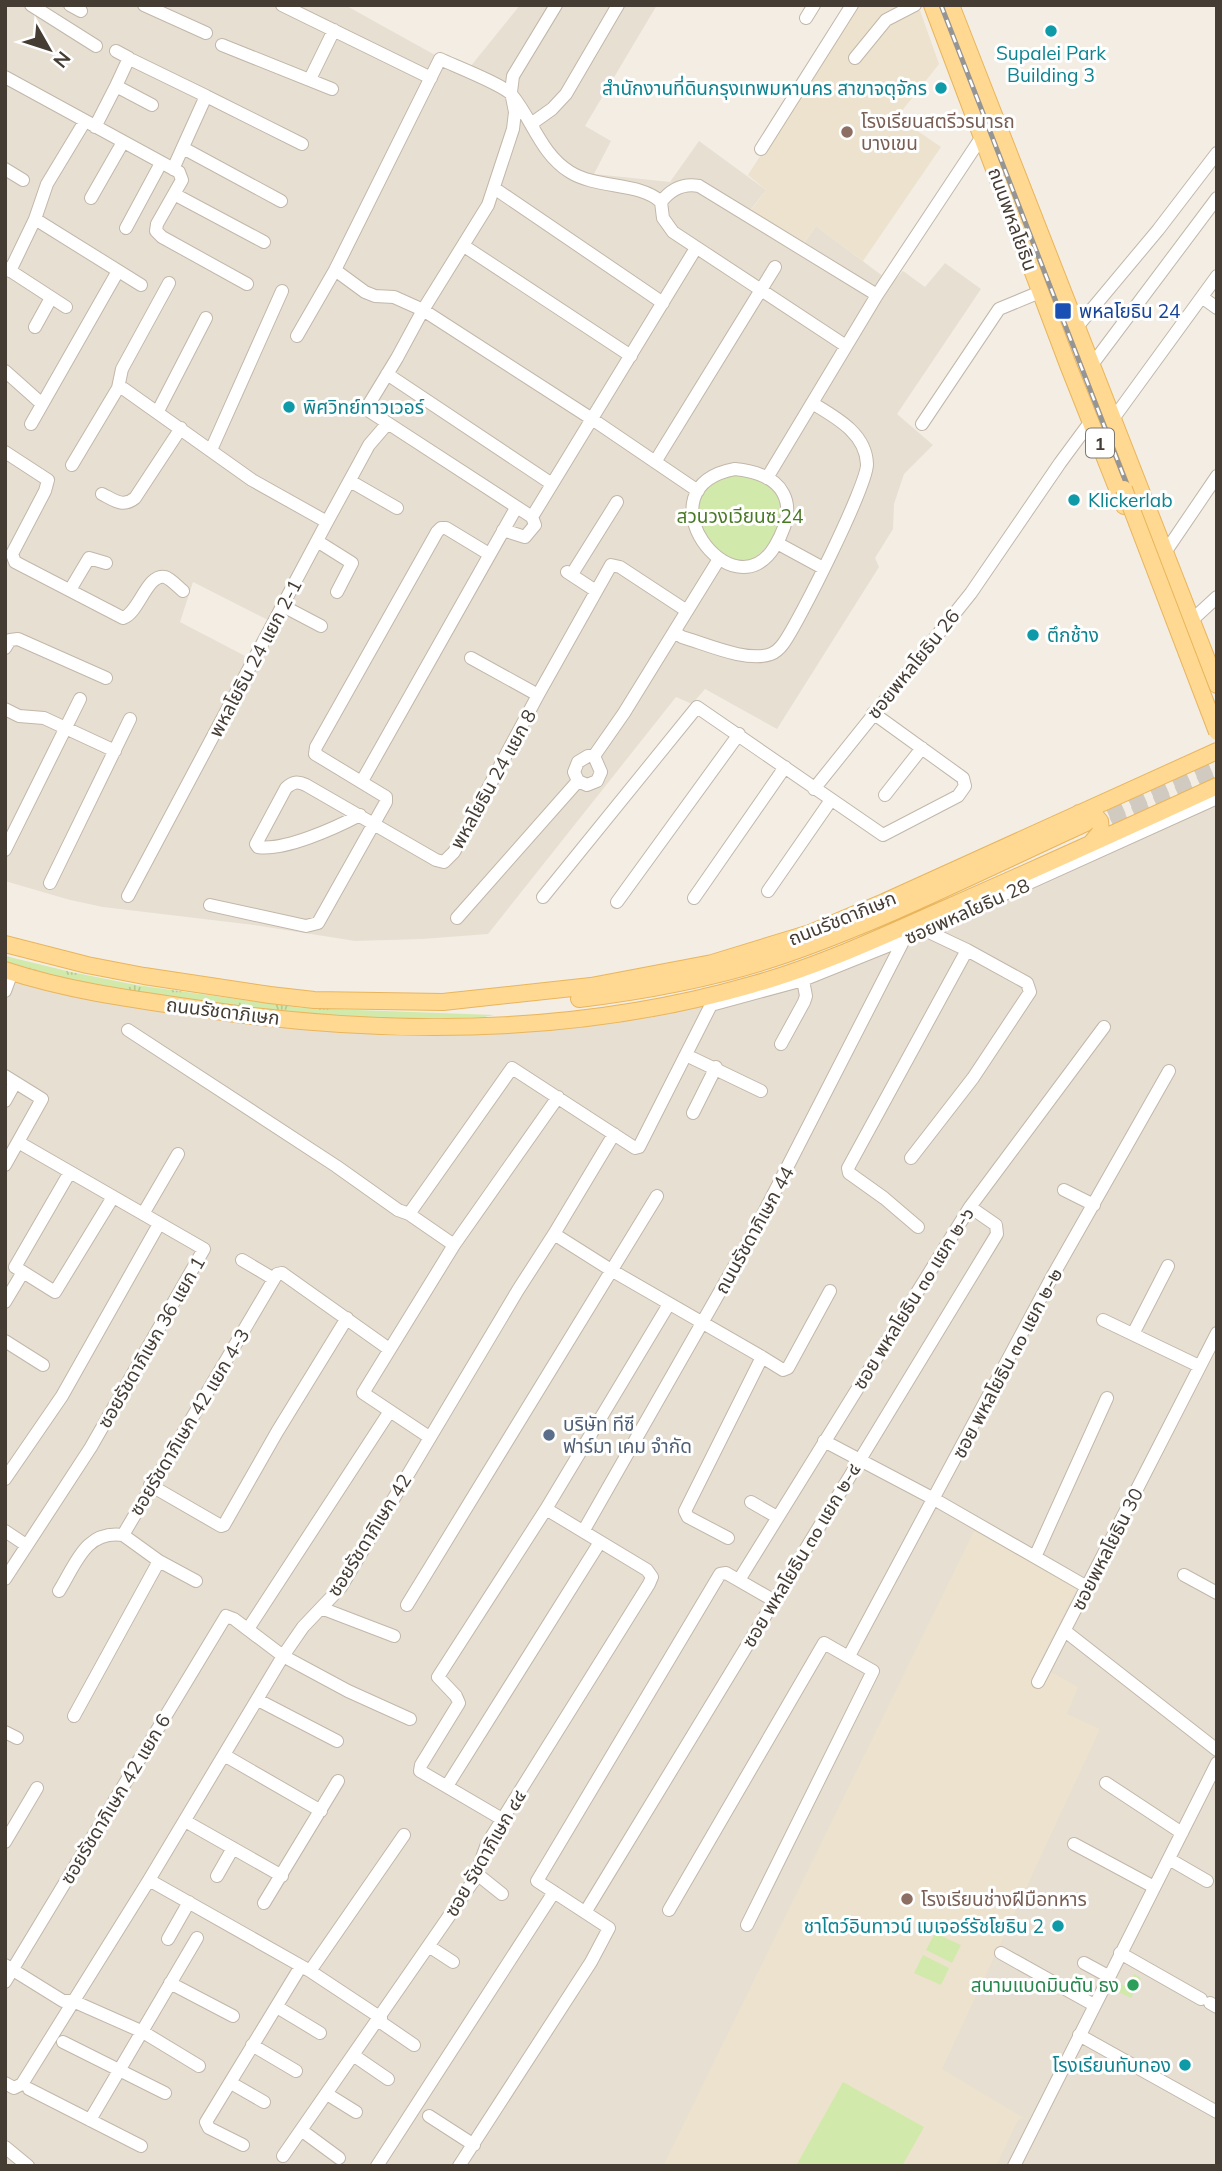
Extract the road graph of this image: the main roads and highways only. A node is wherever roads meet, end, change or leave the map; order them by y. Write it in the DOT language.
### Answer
graph roads {
  1 [pos="932,5"];
  2 [pos="951,5"];
  3 [pos="998,127"];
  4 [pos="983,135"];
  5 [pos="1110,412"];
  6 [pos="1094,426"];
  7 [pos="1127,487"];
  8 [pos="1217,685"];
  9 [pos="1217,695"];
  10 [pos="1197,699"];
  11 [pos="1217,708"];
  12 [pos="1217,732"];
  13 [pos="1217,751"];
  14 [pos="1217,786"];
  15 [pos="1086,829"];
  16 [pos="5,944"];
  17 [pos="8,971"];
  18 [pos="444,1028"];
  1 -- 4 [label="main road, ถนนพหลโยธิน / 1"];
  2 -- 3 [label="main road, ถนนพหลโยธิน"];
  3 -- 4 [label="main road"];
  3 -- 5 [label="main road, ถนนพหลโยธิน / 1"];
  4 -- 6 [label="main road, ถนนพหลโยธิน / 1"];
  5 -- 7 [label="main road, ถนนพหลโยธิน"];
  5 -- 8 [label="main road, ถนนพหลโยธิน / 1"];
  6 -- 7 [label="main road, ถนนพหลโยธิน"];
  6 -- 10 [label="main road, ถนนพหลโยธิน / 1"];
  7 -- 11 [label="main road, ถนนพหลโยธิน"];
  7 -- 12 [label="main road, ถนนพหลโยธิน, bridge"];
  9 -- 10 [label="main road"];
  10 -- 13 [label="main road, ถนนพหลโยธิน / 1"];
  13 -- 15 [label="main road, ถนนรัชดาภิเษก"];
  14 -- 15 [label="main road, ถนนรัชดาภิเษก"];
  15 -- 16 [label="main road, ถนนรัชดาภิเษก"];
  15 -- 18 [label="main road, ถนนรัชดาภิเษก"];
  15 -- 18 [label="main road, ถนนรัชดาภิเษก"];
  17 -- 18 [label="main road, ถนนรัชดาภิเษก"];
}
